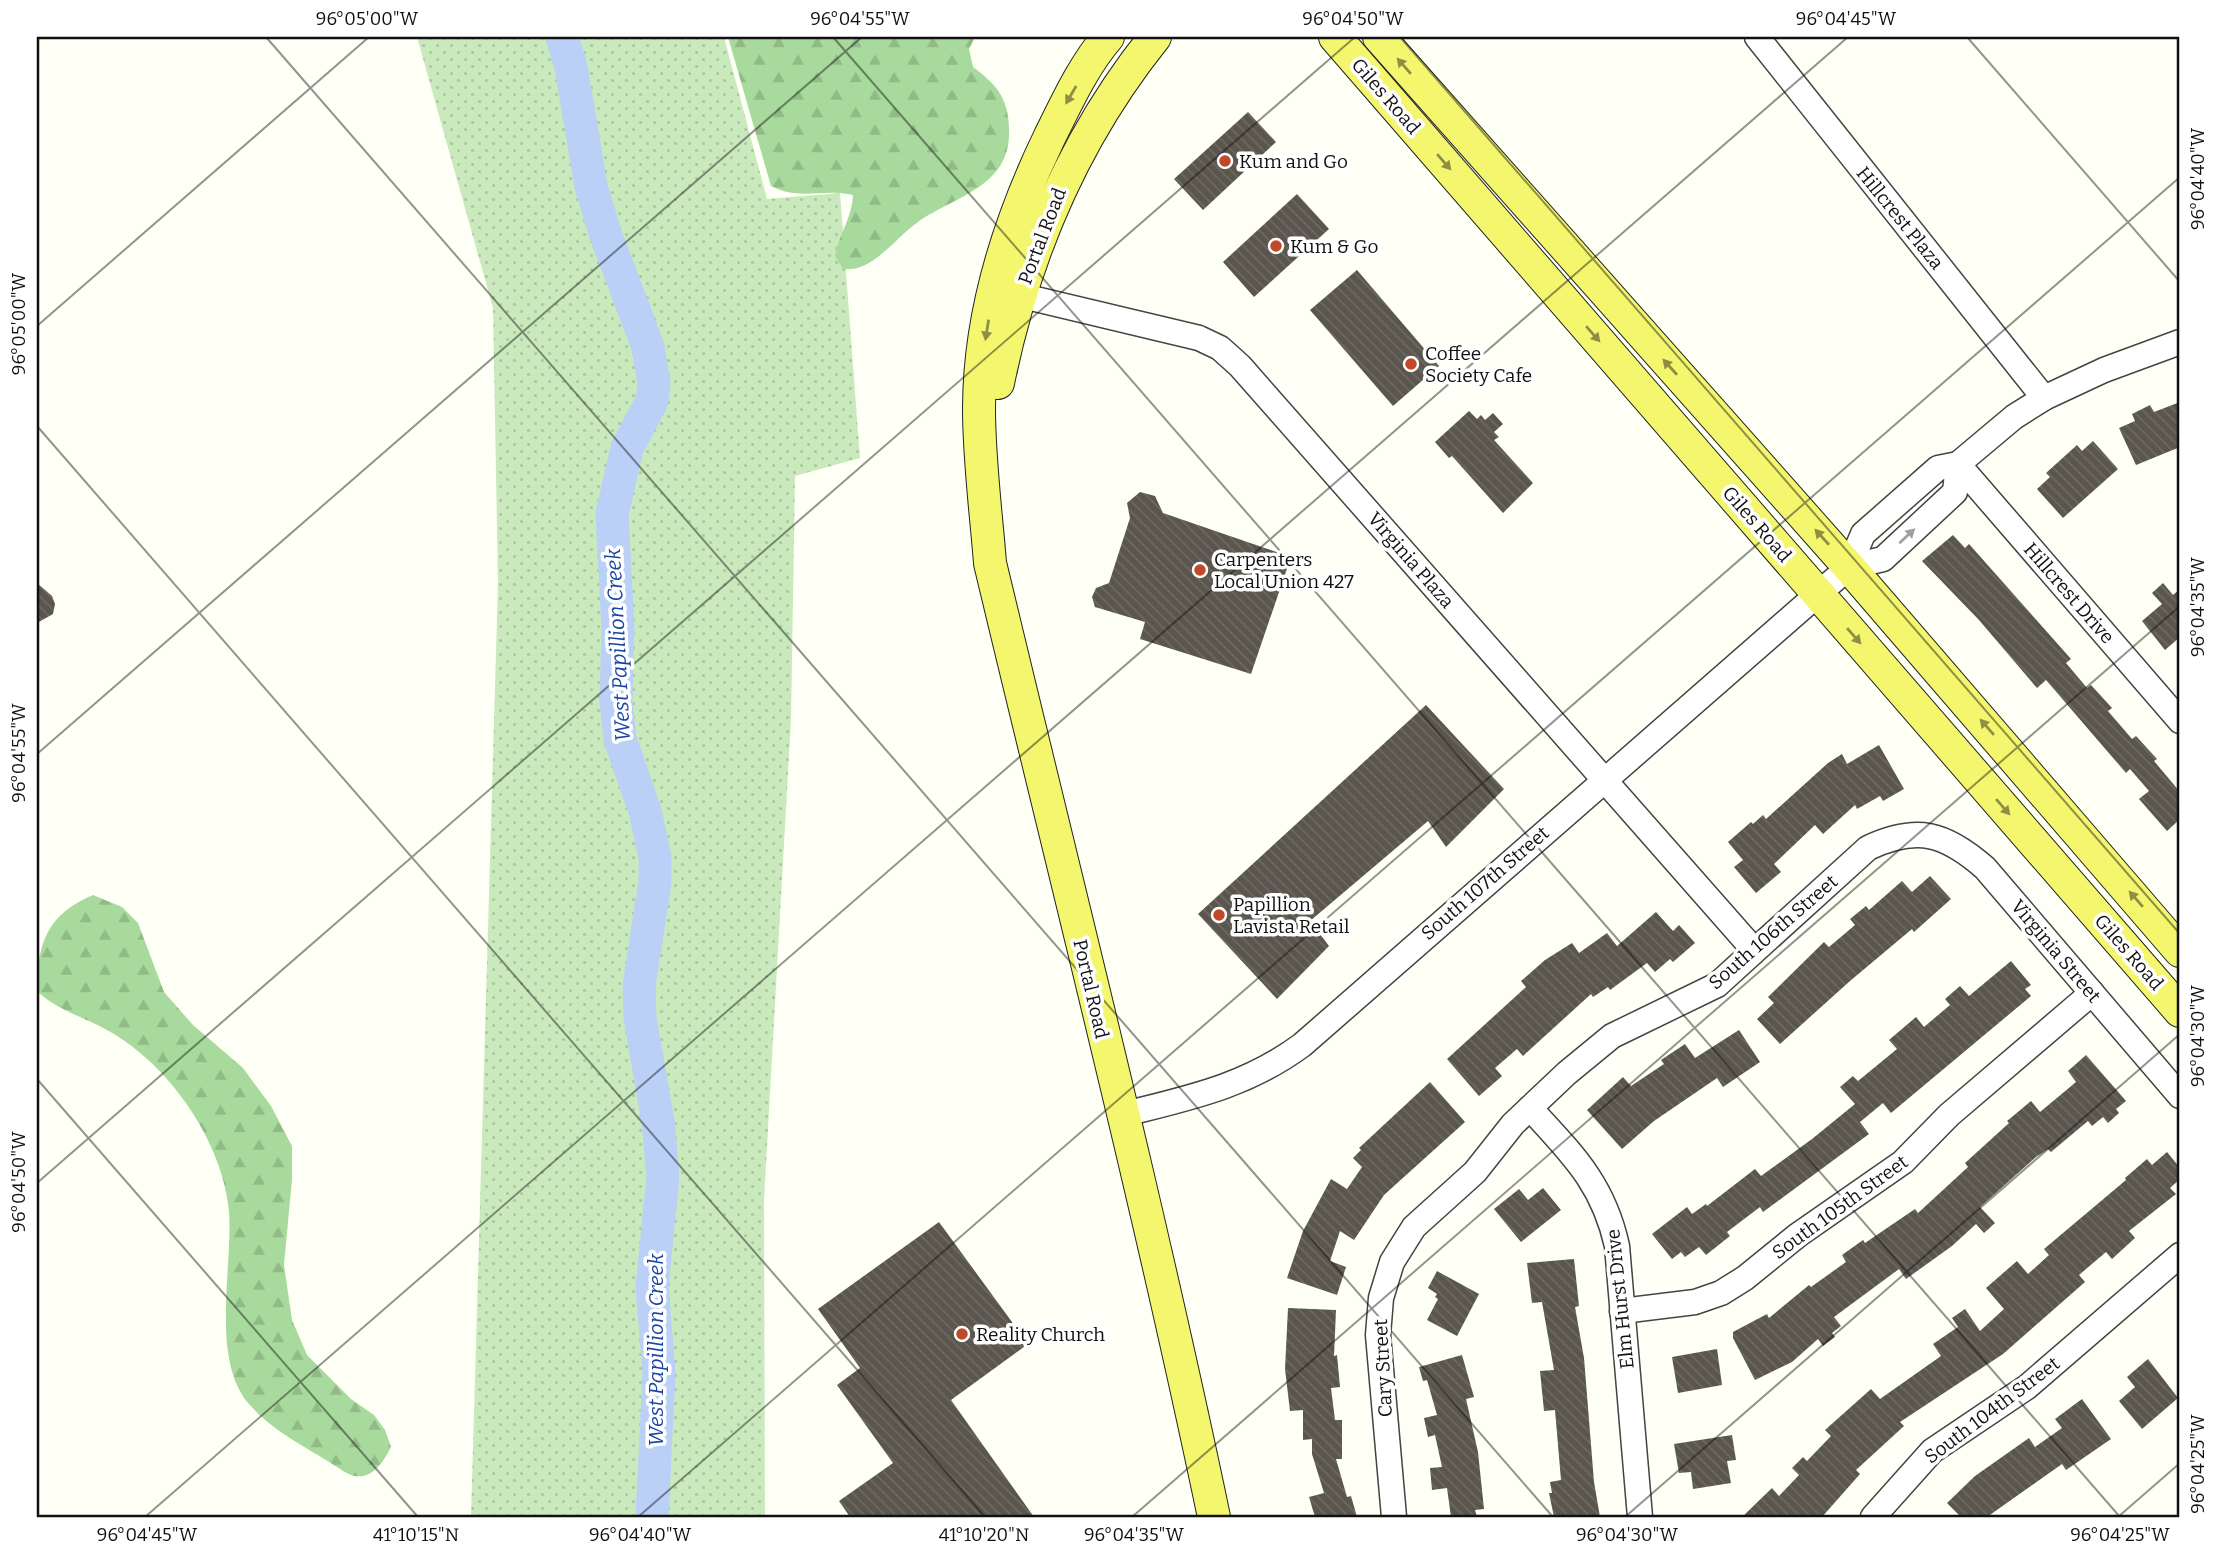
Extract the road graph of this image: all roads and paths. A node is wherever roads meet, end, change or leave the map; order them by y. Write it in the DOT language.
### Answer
graph roads {
  1 [pos="1108,37"];
  2 [pos="1155,37"];
  3 [pos="1335,37"];
  4 [pos="1379,37"];
  5 [pos="1757,37"];
  6 [pos="1007,292"];
  7 [pos="2180,342"];
  8 [pos="2044,398"];
  9 [pos="1958,464"];
  10 [pos="1849,567"];
  11 [pos="1818,594"];
  12 [pos="2179,718"];
  13 [pos="1604,780"];
  14 [pos="1913,834"];
  15 [pos="1754,950"];
  16 [pos="2180,951"];
  17 [pos="2092,993"];
  18 [pos="2180,1011"];
  19 [pos="2180,1096"];
  20 [pos="1530,1108"];
  21 [pos="1121,1115"];
  22 [pos="1415,1227"];
  23 [pos="2178,1261"];
  24 [pos="1622,1311"];
  25 [pos="1214,1517"];
  26 [pos="1394,1517"];
  27 [pos="1640,1517"];
  28 [pos="1873,1517"];
  1 -- 6 [label="main road, Portal Road, one-way"];
  2 -- 6 [label="main road, Portal Road"];
  3 -- 11 [label="main road, Giles Road, one-way"];
  10 -- 4 [label="main road, Giles Road, one-way"];
  5 -- 8 [label="street, Hillcrest Plaza"];
  6 -- 13 [label="street, Virginia Plaza"];
  6 -- 21 [label="main road, Portal Road"];
  7 -- 8 [label="street"];
  8 -- 9 [label="street"];
  9 -- 10 [label="street"];
  9 -- 12 [label="street, Hillcrest Drive"];
  10 -- 11 [label="street, South 107th Street"];
  16 -- 10 [label="main road, Giles Road, one-way"];
  11 -- 13 [label="street, South 107th Street"];
  11 -- 18 [label="main road, Giles Road, one-way"];
  13 -- 15 [label="street, Virginia Plaza"];
  13 -- 21 [label="street, South 107th Street"];
  14 -- 15 [label="street, South 106th Street"];
  14 -- 17 [label="street, Virginia Street"];
  15 -- 20 [label="street, South 106th Street"];
  17 -- 19 [label="street, Virginia Street"];
  17 -- 24 [label="street, South 105th Street"];
  20 -- 22 [label="street, South 106th Street"];
  20 -- 24 [label="street, Elm Hurst Drive"];
  21 -- 25 [label="main road, Portal Road"];
  22 -- 26 [label="street, Cary Street"];
  23 -- 28 [label="street, South 104th Street"];
  24 -- 27 [label="street, Elm Hurst Drive"];
}
